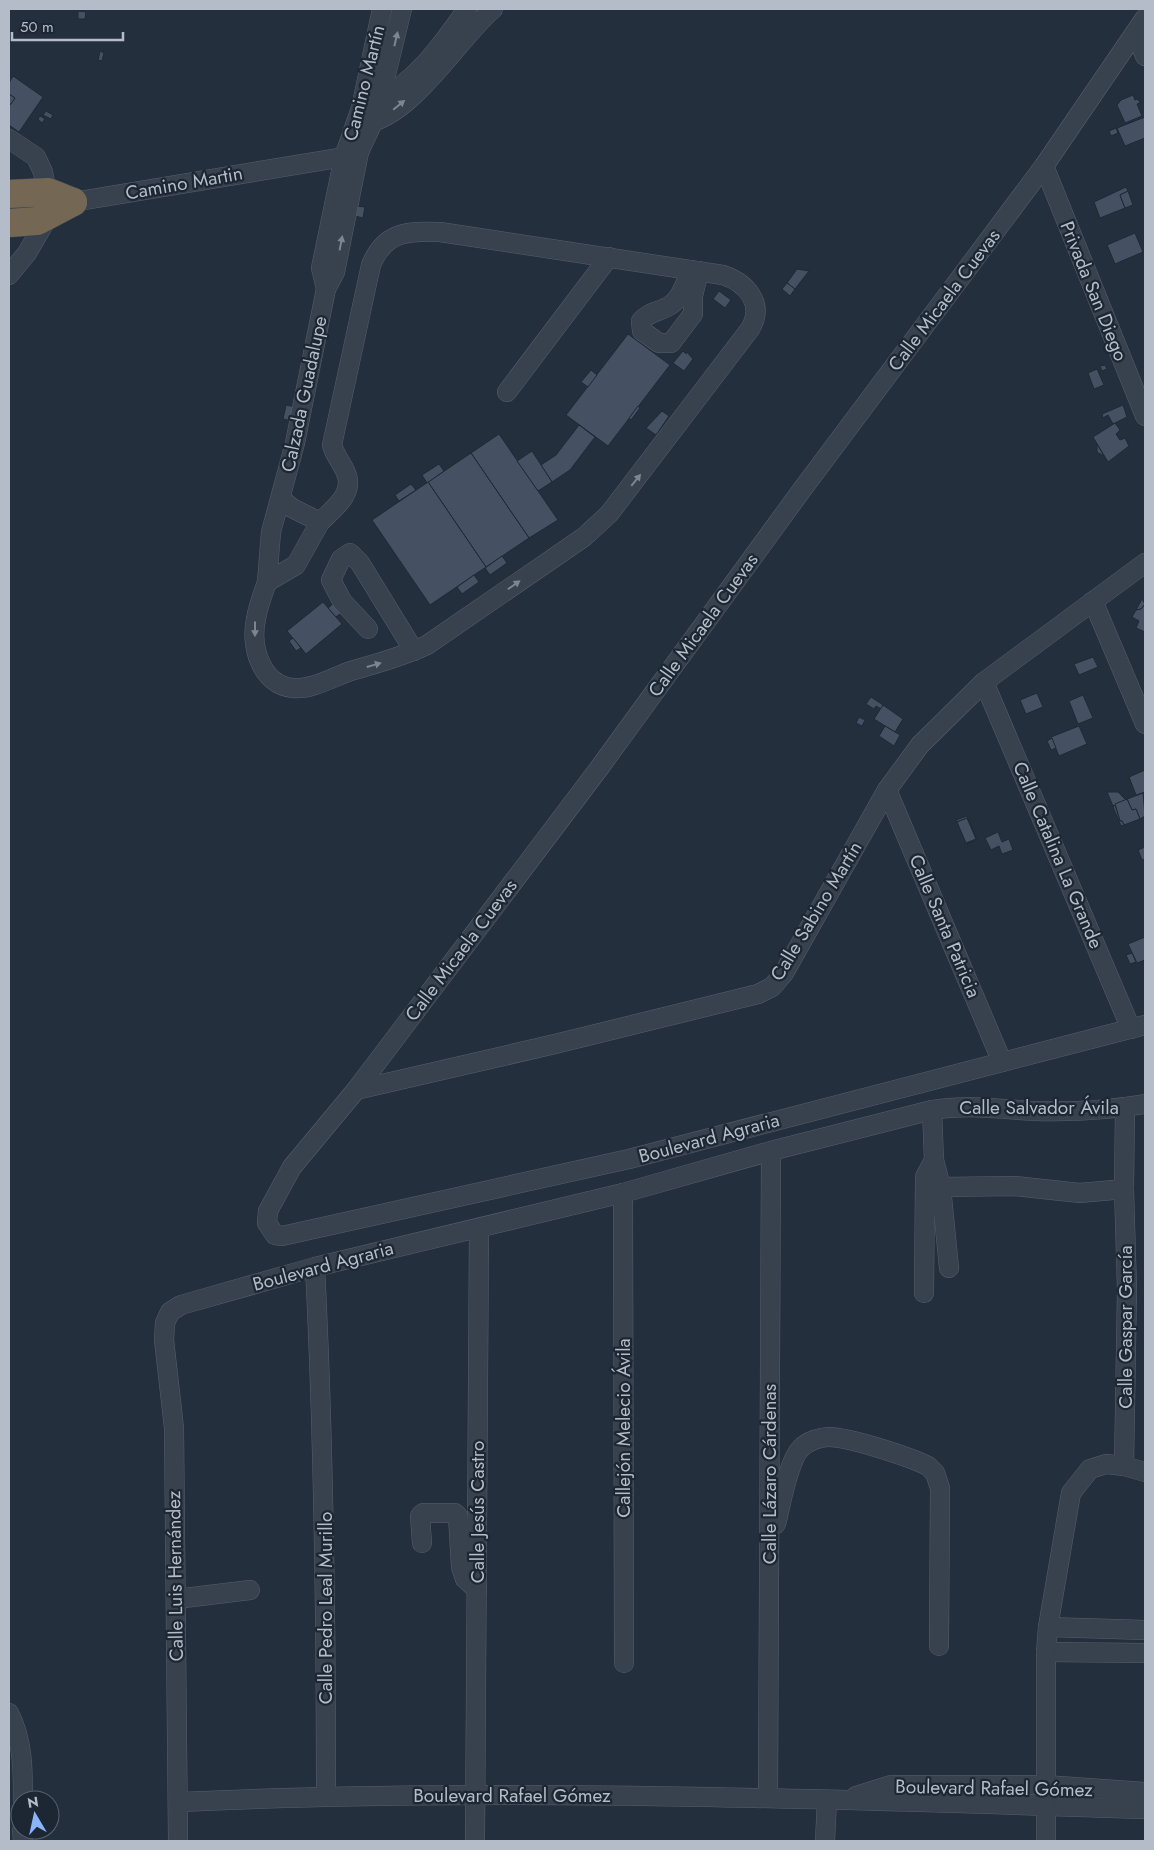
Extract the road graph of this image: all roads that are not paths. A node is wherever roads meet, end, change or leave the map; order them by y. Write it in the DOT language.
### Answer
graph roads {
  1 [pos="382,9"];
  2 [pos="402,9"];
  3 [pos="467,9"];
  4 [pos="493,9"];
  5 [pos="1140,26"];
  6 [pos="1145,56"];
  7 [pos="380,99"];
  8 [pos="363,118"];
  9 [pos="9,140"];
  10 [pos="352,154"];
  11 [pos="1044,166"];
  12 [pos="9,194"];
  13 [pos="54,204"];
  14 [pos="9,210"];
  15 [pos="9,223"];
  16 [pos="609,257"];
  17 [pos="9,275"];
  18 [pos="507,392"];
  19 [pos="1145,416"];
  20 [pos="281,499"];
  21 [pos="320,522"];
  22 [pos="1145,563"];
  23 [pos="267,582"];
  24 [pos="1093,602"];
  25 [pos="368,629"];
  26 [pos="414,651"];
  27 [pos="984,682"];
  28 [pos="1145,724"];
  29 [pos="887,790"];
  30 [pos="1138,1027"];
  31 [pos="1002,1062"];
  32 [pos="356,1090"];
  33 [pos="1145,1104"];
  34 [pos="1125,1108"];
  35 [pos="932,1110"];
  36 [pos="771,1151"];
  37 [pos="934,1160"];
  38 [pos="941,1187"];
  39 [pos="1124,1189"];
  40 [pos="623,1192"];
  41 [pos="479,1229"];
  42 [pos="271,1231"];
  43 [pos="315,1266"];
  44 [pos="949,1268"];
  45 [pos="924,1293"];
  46 [pos="170,1312"];
  47 [pos="1124,1466"];
  48 [pos="1145,1472"];
  49 [pos="422,1543"];
  50 [pos="769,1550"];
  51 [pos="250,1590"];
  52 [pos="477,1590"];
  53 [pos="176,1599"];
  54 [pos="1048,1628"];
  55 [pos="1145,1630"];
  56 [pos="940,1646"];
  57 [pos="1046,1652"];
  58 [pos="1145,1653"];
  59 [pos="624,1663"];
  60 [pos="9,1713"];
  61 [pos="1046,1785"];
  62 [pos="22,1790"];
  63 [pos="1145,1792"];
  64 [pos="476,1794"];
  65 [pos="326,1795"];
  66 [pos="768,1796"];
  67 [pos="836,1800"];
  68 [pos="179,1802"];
  69 [pos="1046,1806"];
  70 [pos="1145,1809"];
  71 [pos="178,1841"];
  72 [pos="475,1841"];
  73 [pos="825,1841"];
  74 [pos="1046,1841"];
  1 -- 8 [label="street, Camino Martín"];
  7 -- 2 [label="street, Camino Martín, one-way"];
  3 -- 7 [label="street"];
  8 -- 4 [label="street, one-way"];
  5 -- 6 [label="street"];
  5 -- 11 [label="street, Calle Micaela Cuevas"];
  7 -- 8 [label="street"];
  8 -- 10 [label="street, Camino Martín"];
  9 -- 13 [label="street"];
  10 -- 13 [label="street, Camino Martin"];
  10 -- 20 [label="street, Calzada Guadalupe"];
  11 -- 19 [label="street, Privada San Diego"];
  11 -- 32 [label="street, Calle Micaela Cuevas"];
  12 -- 13 [label="highway"];
  13 -- 14 [label="street, Camino Martin"];
  13 -- 15 [label="highway"];
  13 -- 17 [label="street"];
  16 -- 18 [label="street"];
  16 -- 21 [label="street, Calzada Guadalupe"];
  26 -- 16 [label="street, Calzada Guadalupe, one-way"];
  20 -- 21 [label="street"];
  20 -- 23 [label="street, Calzada Guadalupe"];
  21 -- 23 [label="street, Calzada Guadalupe"];
  22 -- 24 [label="street, Calle Sabino Martín"];
  23 -- 26 [label="street, Calzada Guadalupe, one-way"];
  24 -- 27 [label="street, Calle Sabino Martín"];
  24 -- 28 [label="street"];
  25 -- 26 [label="street"];
  27 -- 29 [label="street, Calle Sabino Martín"];
  27 -- 30 [label="street, Calle Catalina La Grande"];
  29 -- 31 [label="street, Calle Santa Patricia"];
  29 -- 32 [label="street, Calle Sabino Martín"];
  30 -- 31 [label="street, Boulevard Agraria"];
  31 -- 42 [label="street, Boulevard Agraria"];
  32 -- 42 [label="street, Calle Micaela Cuevas"];
  33 -- 34 [label="street, Calle Salvador Ávila"];
  34 -- 35 [label="street, Calle Salvador Ávila"];
  34 -- 39 [label="street, Calle Gaspar García"];
  35 -- 36 [label="street, Calle Salvador Ávila"];
  35 -- 37 [label="street"];
  36 -- 40 [label="street, Boulevard Agraria"];
  36 -- 50 [label="street, Calle Lázaro Cárdenas"];
  37 -- 38 [label="street"];
  37 -- 45 [label="street"];
  38 -- 39 [label="street"];
  38 -- 44 [label="street"];
  39 -- 47 [label="street, Calle Gaspar García"];
  40 -- 41 [label="street, Boulevard Agraria"];
  40 -- 59 [label="street, Callejón Melecio Ávila"];
  41 -- 43 [label="street, Boulevard Agraria"];
  41 -- 52 [label="street, Calle Jesús Castro"];
  43 -- 46 [label="street, Boulevard Agraria"];
  43 -- 65 [label="street, Calle Pedro Leal Murillo"];
  46 -- 53 [label="street, Calle Luis Hernández"];
  47 -- 48 [label="street"];
  47 -- 54 [label="street"];
  49 -- 52 [label="street"];
  50 -- 56 [label="street"];
  50 -- 66 [label="street, Calle Lázaro Cárdenas"];
  51 -- 53 [label="street"];
  52 -- 64 [label="street, Calle Jesús Castro"];
  53 -- 68 [label="street, Calle Luis Hernández"];
  54 -- 55 [label="street"];
  54 -- 57 [label="street"];
  57 -- 58 [label="street"];
  57 -- 61 [label="street"];
  60 -- 62 [label="street"];
  61 -- 63 [label="street, Boulevard Rafael Gómez"];
  61 -- 67 [label="street, Boulevard Rafael Gómez"];
  61 -- 69 [label="street"];
  64 -- 65 [label="street, Boulevard Rafael Gómez"];
  64 -- 66 [label="street, Boulevard Rafael Gómez"];
  64 -- 72 [label="street, Calle Jesús Castro"];
  65 -- 68 [label="street, Boulevard Rafael Gómez"];
  66 -- 67 [label="street, Boulevard Rafael Gómez"];
  67 -- 69 [label="street, Boulevard Rafael Gómez"];
  67 -- 73 [label="street"];
  68 -- 71 [label="street, Calle Luis Hernández"];
  69 -- 70 [label="street, Boulevard Rafael Gómez"];
  69 -- 74 [label="street"];
}
